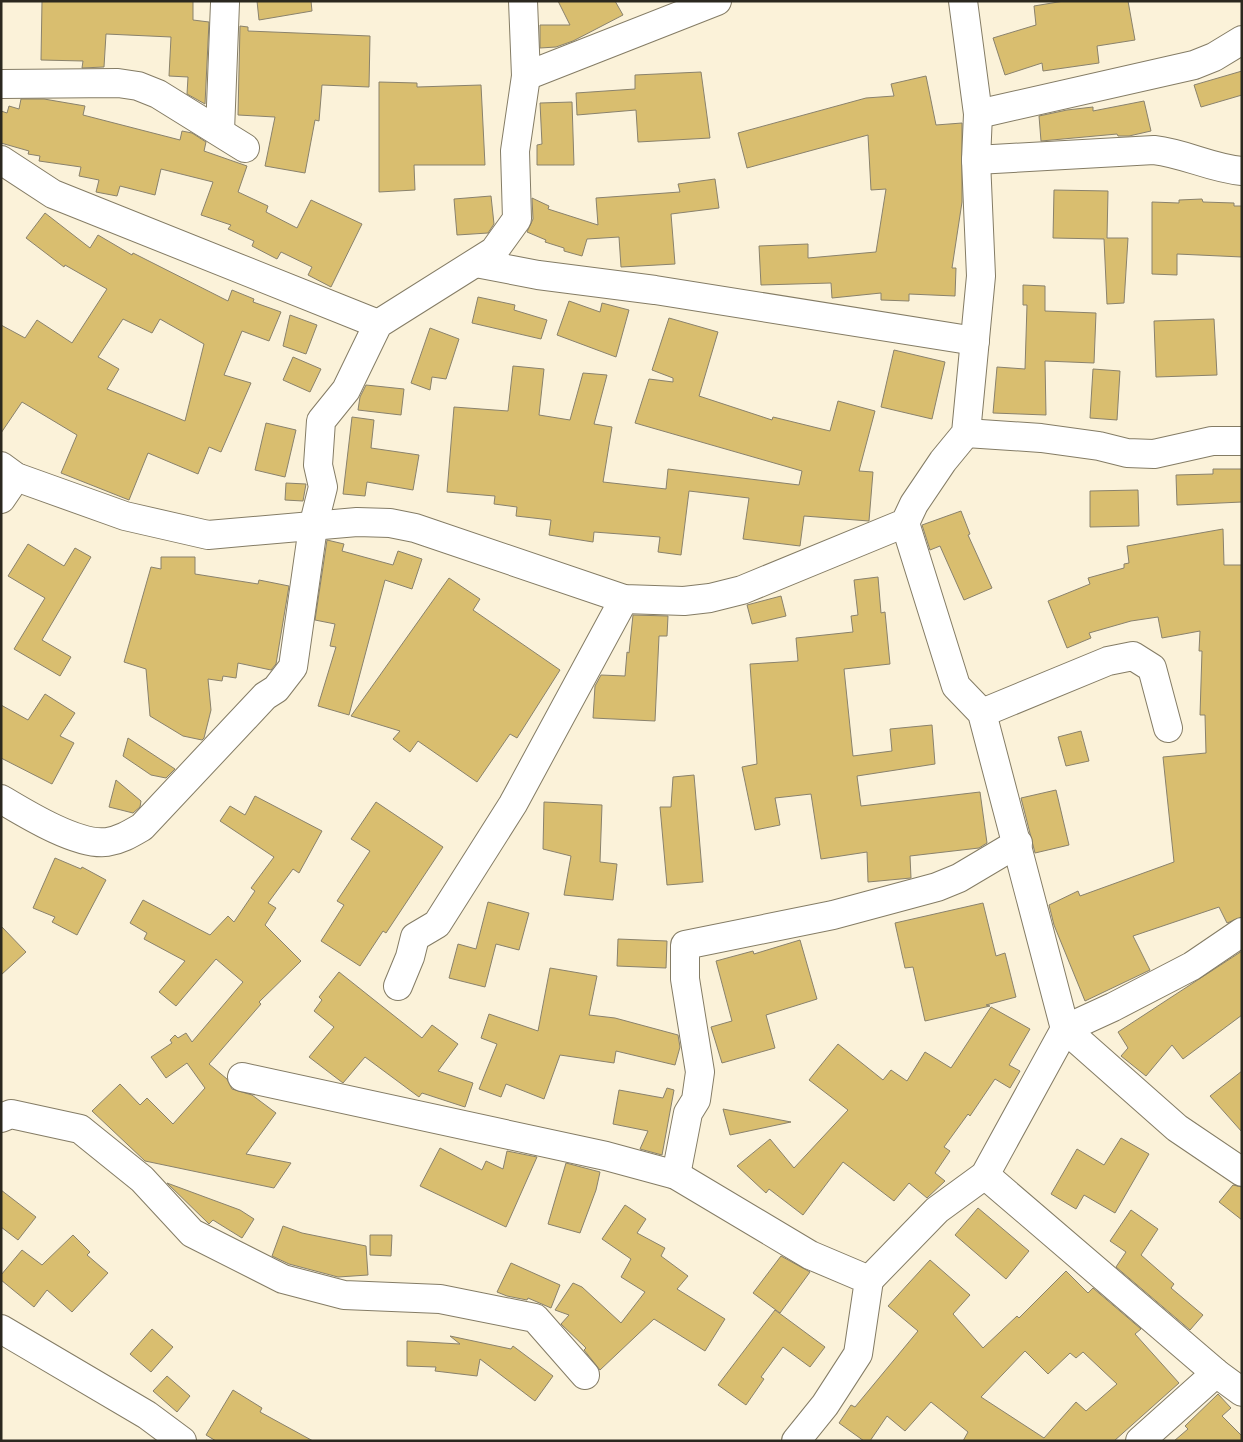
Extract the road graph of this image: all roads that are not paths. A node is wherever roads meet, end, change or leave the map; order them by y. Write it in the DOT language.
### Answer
graph roads {
  1 [pos="523,1"];
  2 [pos="717,1"];
  3 [pos="963,1"];
  4 [pos="225,3"];
  5 [pos="1242,40"];
  6 [pos="526,76"];
  7 [pos="1,84"];
  8 [pos="978,114"];
  9 [pos="220,130"];
  10 [pos="245,148"];
  11 [pos="1,160"];
  12 [pos="976,160"];
  13 [pos="1242,171"];
  14 [pos="476,263"];
  15 [pos="378,324"];
  16 [pos="975,341"];
  17 [pos="966,433"];
  18 [pos="1242,441"];
  19 [pos="9,471"];
  20 [pos="1,500"];
  21 [pos="905,523"];
  22 [pos="313,527"];
  23 [pos="624,598"];
  24 [pos="982,713"];
  25 [pos="1168,728"];
  26 [pos="1,799"];
  27 [pos="1018,843"];
  28 [pos="1242,932"];
  29 [pos="398,986"];
  30 [pos="1065,1029"];
  31 [pos="242,1077"];
  32 [pos="1,1118"];
  33 [pos="1242,1172"];
  34 [pos="676,1175"];
  35 [pos="986,1175"];
  36 [pos="868,1280"];
  37 [pos="1,1329"];
  38 [pos="1216,1372"];
  39 [pos="585,1375"];
  40 [pos="1242,1392"];
  41 [pos="182,1441"];
  42 [pos="796,1441"];
  43 [pos="1140,1441"];
  1 -- 6 [label="street"];
  2 -- 6 [label="street"];
  3 -- 8 [label="street"];
  4 -- 9 [label="street"];
  5 -- 8 [label="street"];
  6 -- 14 [label="street"];
  7 -- 9 [label="street"];
  8 -- 12 [label="street"];
  9 -- 10 [label="street"];
  11 -- 15 [label="street"];
  12 -- 13 [label="street"];
  12 -- 16 [label="street"];
  14 -- 15 [label="street"];
  14 -- 16 [label="street"];
  15 -- 22 [label="street"];
  16 -- 17 [label="street"];
  17 -- 18 [label="street"];
  17 -- 21 [label="street"];
  19 -- 20 [label="street"];
  19 -- 22 [label="street"];
  21 -- 23 [label="street"];
  21 -- 24 [label="street"];
  22 -- 23 [label="street"];
  22 -- 26 [label="street"];
  23 -- 29 [label="street"];
  24 -- 25 [label="street"];
  24 -- 27 [label="street"];
  27 -- 30 [label="street"];
  27 -- 34 [label="street"];
  28 -- 30 [label="street"];
  30 -- 33 [label="street"];
  30 -- 35 [label="street"];
  31 -- 34 [label="street"];
  32 -- 39 [label="street"];
  34 -- 36 [label="street"];
  35 -- 36 [label="street"];
  35 -- 38 [label="street"];
  36 -- 42 [label="street"];
  37 -- 41 [label="street"];
  38 -- 40 [label="street"];
  38 -- 43 [label="street"];
}
